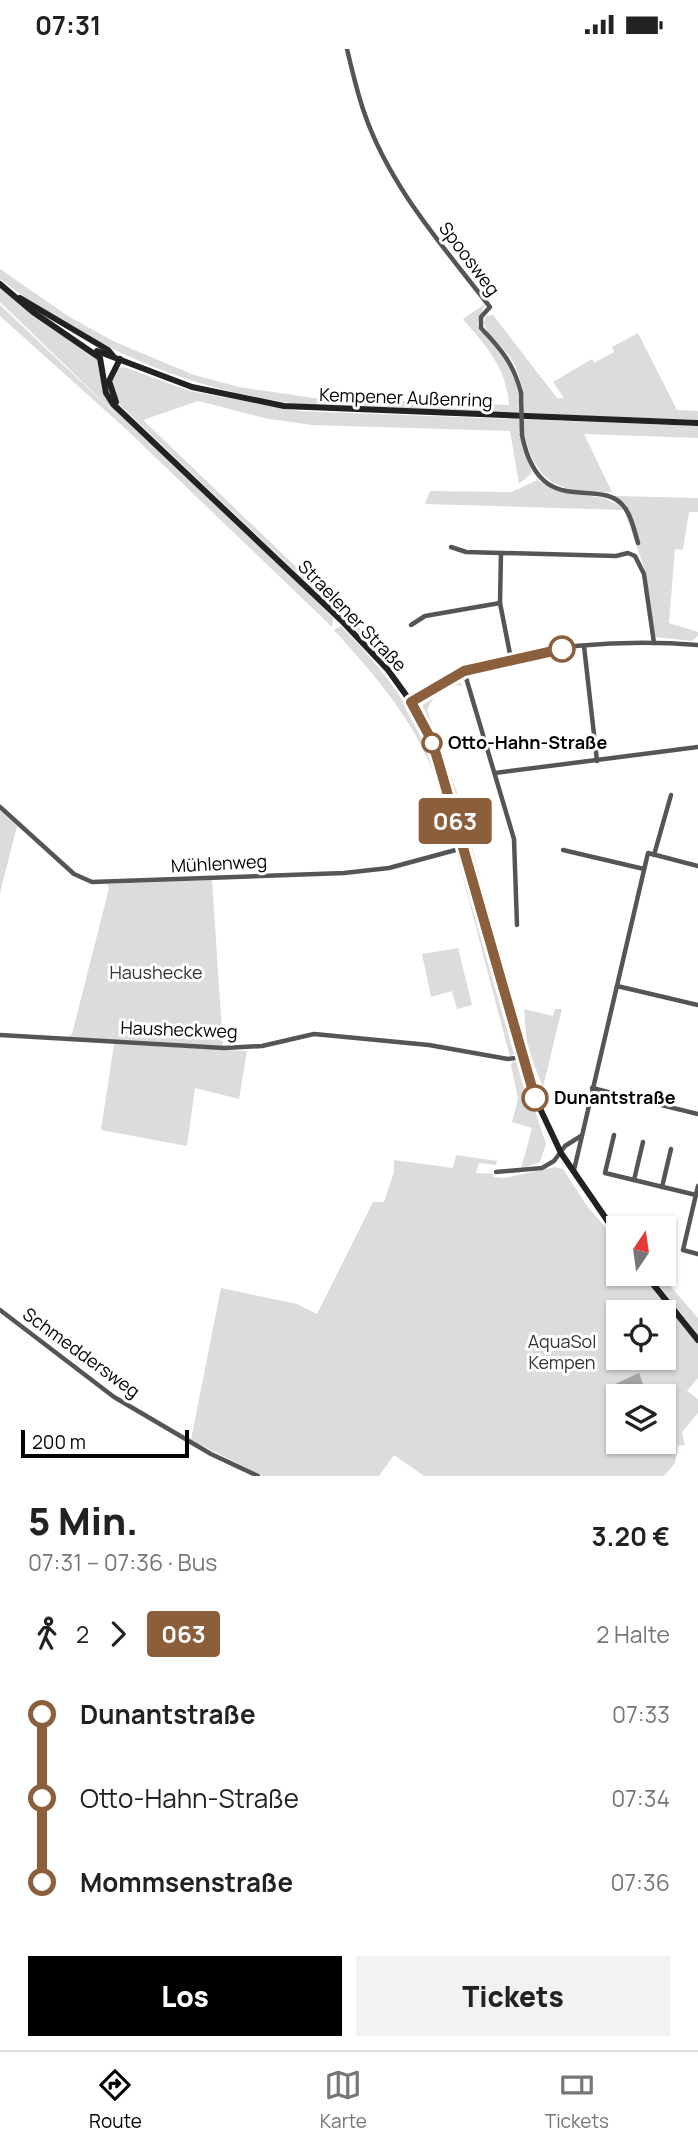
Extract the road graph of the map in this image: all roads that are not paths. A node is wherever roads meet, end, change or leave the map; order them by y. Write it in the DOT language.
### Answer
graph roads {
  1 [pos="347,49"];
  2 [pos="0,283"];
  3 [pos="17,296"];
  4 [pos="86,346"];
  5 [pos="116,358"];
  6 [pos="104,371"];
  7 [pos="698,423"];
  8 [pos="138,427"];
  9 [pos="638,543"];
  10 [pos="451,547"];
  11 [pos="501,553"];
  12 [pos="500,603"];
  13 [pos="411,625"];
  14 [pos="654,643"];
  15 [pos="698,645"];
  16 [pos="584,646"];
  17 [pos="511,659"];
  18 [pos="464,671"];
  19 [pos="411,702"];
  20 [pos="698,747"];
  21 [pos="597,761"];
  22 [pos="495,773"];
  23 [pos="671,795"];
  24 [pos="0,807"];
  25 [pos="463,848"];
  26 [pos="564,850"];
  27 [pos="654,855"];
  28 [pos="698,866"];
  29 [pos="644,869"];
  30 [pos="517,925"];
  31 [pos="617,986"];
  32 [pos="698,1005"];
  33 [pos="0,1035"];
  34 [pos="522,1057"];
  35 [pos="592,1088"];
  36 [pos="698,1114"];
  37 [pos="581,1135"];
  38 [pos="614,1135"];
  39 [pos="643,1142"];
  40 [pos="671,1149"];
  41 [pos="561,1153"];
  42 [pos="496,1172"];
  43 [pos="573,1174"];
  44 [pos="634,1180"];
  45 [pos="698,1186"];
  46 [pos="662,1187"];
  47 [pos="696,1195"];
  48 [pos="606,1219"];
  49 [pos="698,1254"];
  50 [pos="655,1286"];
  51 [pos="0,1310"];
  52 [pos="698,1340"];
  53 [pos="257,1476"];
  1 -- 9 [label="street, Spoosweg, bridge"];
  2 -- 3 [label="street, Straelener Straße"];
  3 -- 4 [label="street, Straelener Straße"];
  3 -- 5 [label="street, Straelener Straße"];
  4 -- 5 [label="street, Straelener Straße"];
  4 -- 6 [label="street, Straelener Straße"];
  5 -- 6 [label="street"];
  5 -- 7 [label="street, Kempener Außenring"];
  5 -- 8 [label="street, Straelener Straße"];
  6 -- 8 [label="street, Straelener Straße"];
  8 -- 19 [label="street, Straelener Straße"];
  10 -- 11 [label="street"];
  11 -- 12 [label="street"];
  11 -- 14 [label="street"];
  12 -- 13 [label="street"];
  12 -- 17 [label="street"];
  14 -- 15 [label="street"];
  14 -- 16 [label="street"];
  16 -- 17 [label="street"];
  16 -- 21 [label="street"];
  17 -- 18 [label="street"];
  18 -- 19 [label="street"];
  18 -- 22 [label="street"];
  19 -- 25 [label="street, Straelener Straße"];
  20 -- 21 [label="street"];
  21 -- 22 [label="street"];
  22 -- 30 [label="street"];
  23 -- 27 [label="street"];
  24 -- 25 [label="street, Mühlenweg"];
  25 -- 34 [label="street, Straelener Straße"];
  26 -- 29 [label="street"];
  27 -- 28 [label="street"];
  27 -- 29 [label="street"];
  29 -- 31 [label="street"];
  31 -- 32 [label="street"];
  31 -- 35 [label="street"];
  33 -- 34 [label="street, Hausheckweg"];
  34 -- 41 [label="street, Straelener Straße"];
  35 -- 36 [label="street"];
  35 -- 37 [label="street"];
  37 -- 41 [label="street"];
  37 -- 43 [label="street"];
  38 -- 44 [label="street"];
  39 -- 44 [label="street"];
  40 -- 46 [label="street"];
  41 -- 42 [label="street"];
  41 -- 43 [label="street, Straelener Straße"];
  43 -- 48 [label="street, Straelener Straße"];
  44 -- 46 [label="street"];
  45 -- 47 [label="street"];
  46 -- 47 [label="street"];
  47 -- 49 [label="street"];
  50 -- 52 [label="street"];
  51 -- 53 [label="street, Schmeddersweg"];
}
